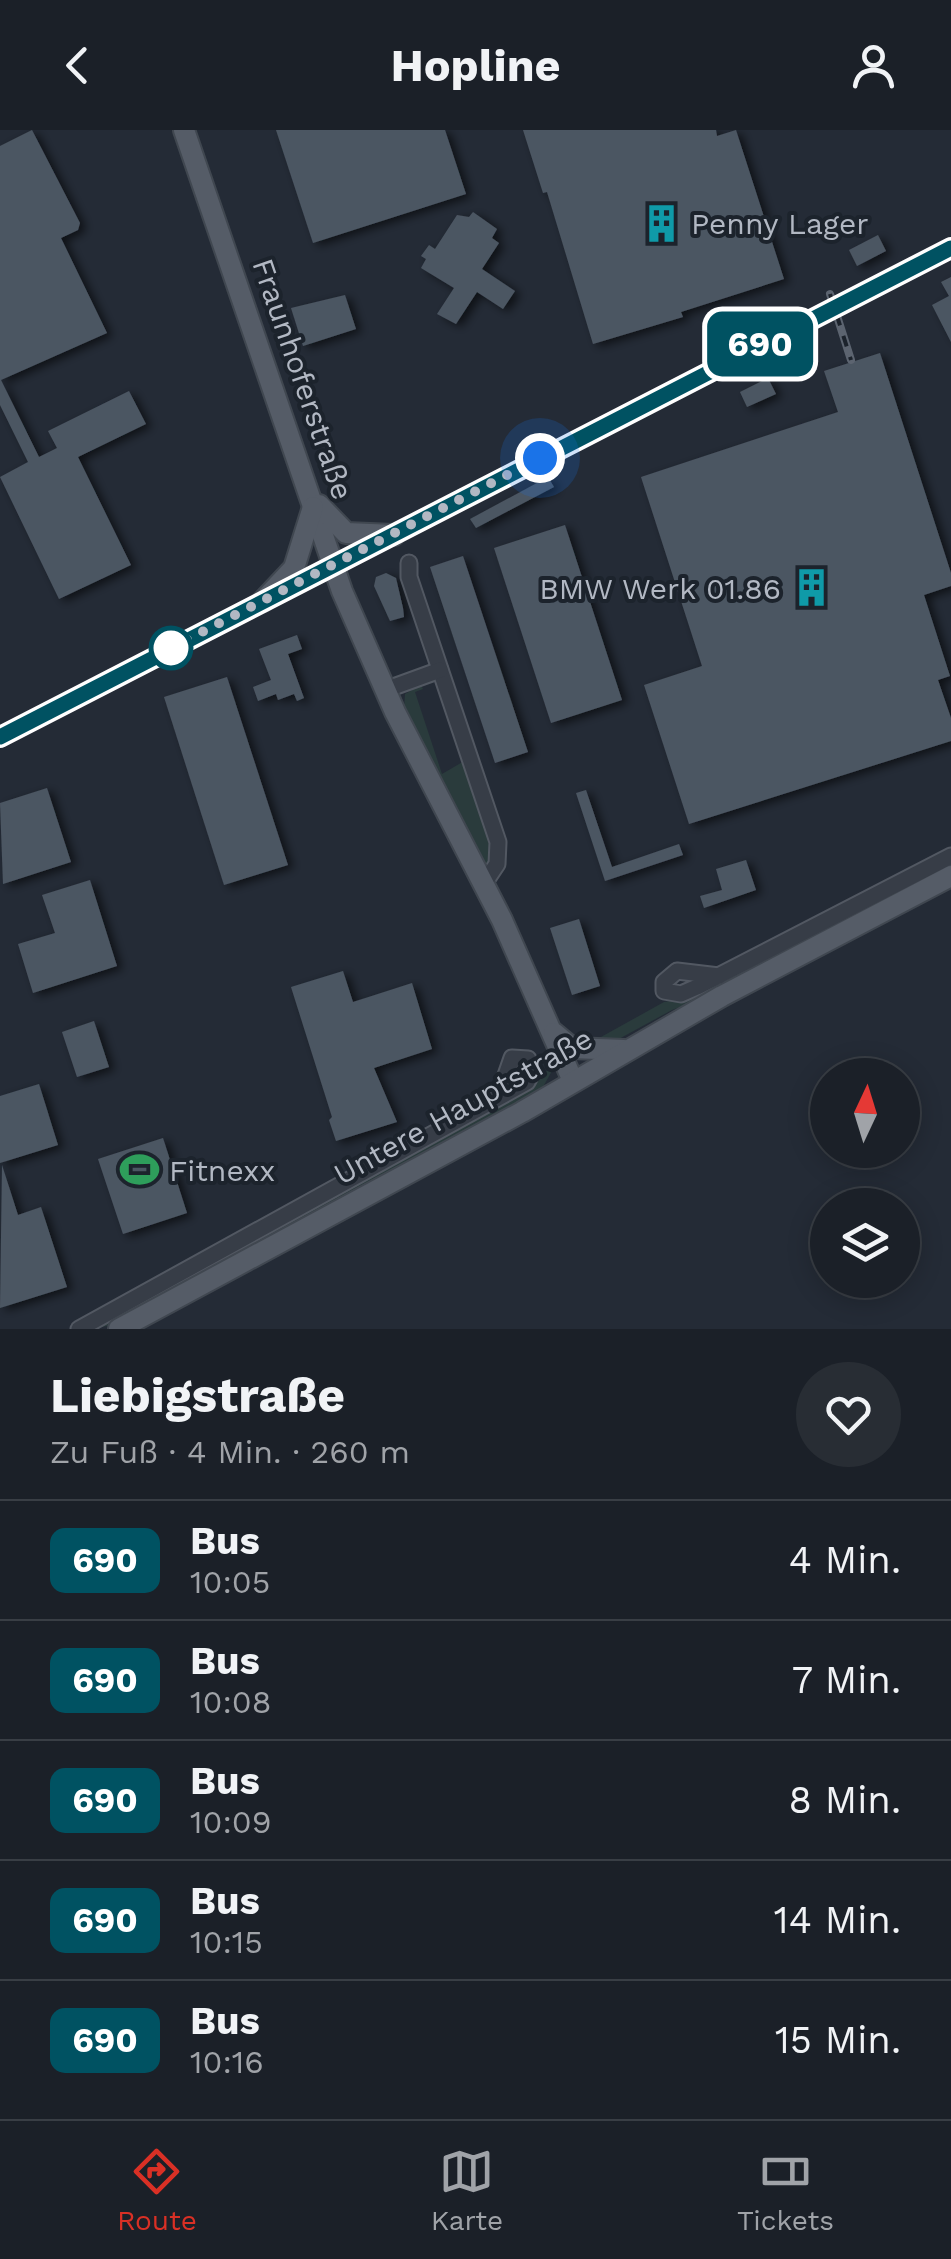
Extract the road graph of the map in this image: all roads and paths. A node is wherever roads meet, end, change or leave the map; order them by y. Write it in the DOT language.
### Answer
graph roads {
  1 [pos="186,136"];
  2 [pos="951,248"];
  3 [pos="310,495"];
  4 [pos="394,535"];
  5 [pos="409,563"];
  6 [pos="332,564"];
  7 [pos="263,601"];
  8 [pos="440,670"];
  9 [pos="385,690"];
  10 [pos="0,737"];
  11 [pos="951,856"];
  12 [pos="951,876"];
  13 [pos="485,882"];
  14 [pos="719,976"];
  15 [pos="550,1028"];
  16 [pos="626,1050"];
  17 [pos="573,1081"];
  18 [pos="498,1098"];
  19 [pos="79,1329"];
  20 [pos="118,1329"];
  1 -- 3 [label="main road, Fraunhoferstraße"];
  2 -- 4 [label="street"];
  3 -- 4 [label="main road"];
  3 -- 6 [label="main road, Fraunhoferstraße"];
  3 -- 7 [label="main road"];
  4 -- 6 [label="street"];
  5 -- 8 [label="street"];
  6 -- 7 [label="street"];
  6 -- 9 [label="main road, Fraunhoferstraße"];
  7 -- 10 [label="street"];
  8 -- 9 [label="street"];
  8 -- 13 [label="street"];
  9 -- 13 [label="main road, Fraunhoferstraße"];
  11 -- 14 [label="street"];
  12 -- 16 [label="main road, Untere Hauptstraße"];
  13 -- 15 [label="main road, Fraunhoferstraße"];
  15 -- 16 [label="main road"];
  15 -- 17 [label="main road, Fraunhoferstraße"];
  16 -- 17 [label="main road, Untere Hauptstraße"];
  17 -- 20 [label="main road, Untere Hauptstraße"];
  18 -- 19 [label="street"];
}
